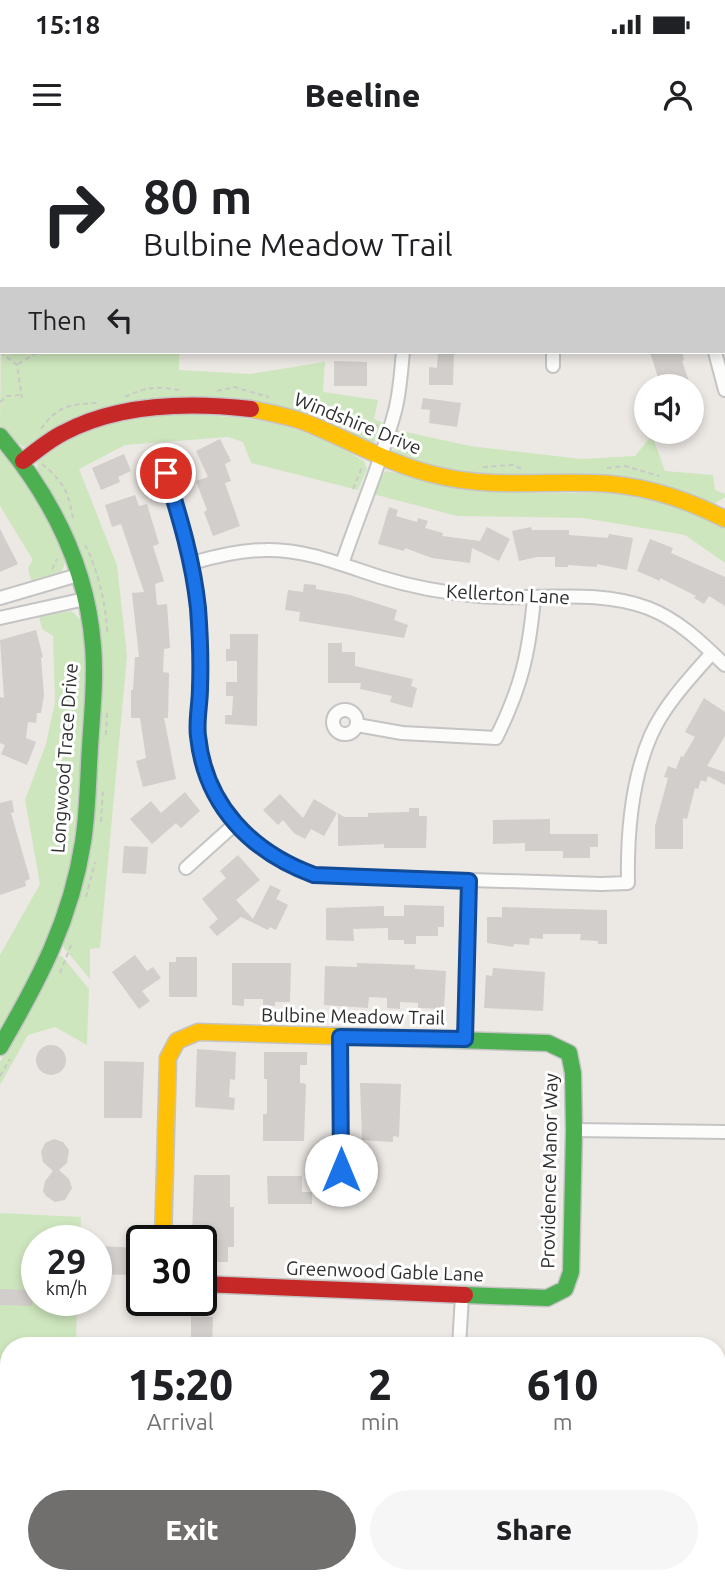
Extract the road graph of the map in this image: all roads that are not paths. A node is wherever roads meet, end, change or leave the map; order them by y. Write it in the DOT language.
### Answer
graph roads {
  1 [pos="402,354"];
  2 [pos="553,354"];
  3 [pos="716,354"];
  4 [pos="553,366"];
  5 [pos="725,390"];
  6 [pos="0,436"];
  7 [pos="381,458"];
  8 [pos="23,461"];
  9 [pos="166,473"];
  10 [pos="724,516"];
  11 [pos="192,563"];
  12 [pos="342,564"];
  13 [pos="78,575"];
  14 [pos="18,592"];
  15 [pos="0,598"];
  16 [pos="534,598"];
  17 [pos="85,599"];
  18 [pos="24,612"];
  19 [pos="0,618"];
  20 [pos="712,653"];
  21 [pos="725,665"];
  22 [pos="357,725"];
  23 [pos="234,824"];
  24 [pos="186,868"];
  25 [pos="469,881"];
  26 [pos="340,1037"];
  27 [pos="465,1039"];
  28 [pos="0,1047"];
  29 [pos="569,1053"];
  30 [pos="574,1130"];
  31 [pos="725,1132"];
  32 [pos="341,1170"];
  33 [pos="163,1225"];
  34 [pos="217,1285"];
  35 [pos="565,1290"];
  36 [pos="462,1296"];
  37 [pos="460,1337"];
  1 -- 7 [label="street"];
  2 -- 4 [label="street"];
  3 -- 5 [label="street"];
  6 -- 8 [label="street, Longwood Trace Drive"];
  7 -- 8 [label="street, Windshire Drive"];
  7 -- 10 [label="street, Windshire Drive"];
  7 -- 12 [label="street"];
  8 -- 13 [label="street, Longwood Trace Drive"];
  9 -- 11 [label="street"];
  11 -- 12 [label="street, Kellerton Lane"];
  11 -- 23 [label="street"];
  12 -- 16 [label="street, Kellerton Lane"];
  13 -- 14 [label="street"];
  13 -- 17 [label="street, Longwood Trace Drive"];
  14 -- 15 [label="street"];
  14 -- 18 [label="street"];
  16 -- 20 [label="street, Kellerton Lane"];
  16 -- 22 [label="street"];
  17 -- 18 [label="street"];
  17 -- 28 [label="street, Longwood Trace Drive"];
  18 -- 19 [label="street"];
  20 -- 21 [label="street, Kellerton Lane"];
  20 -- 25 [label="street"];
  23 -- 24 [label="street"];
  23 -- 25 [label="street"];
  25 -- 27 [label="street"];
  26 -- 27 [label="street, Bulbine Meadow Trail"];
  26 -- 32 [label="street"];
  26 -- 33 [label="street, Bulbine Meadow Trail"];
  27 -- 29 [label="street, Bulbine Meadow Trail"];
  29 -- 30 [label="street, Providence Manor Way"];
  30 -- 31 [label="street"];
  30 -- 35 [label="street, Providence Manor Way"];
  34 -- 36 [label="street, Greenwood Gable Lane"];
  35 -- 36 [label="street, Greenwood Gable Lane"];
  36 -- 37 [label="street"];
}
